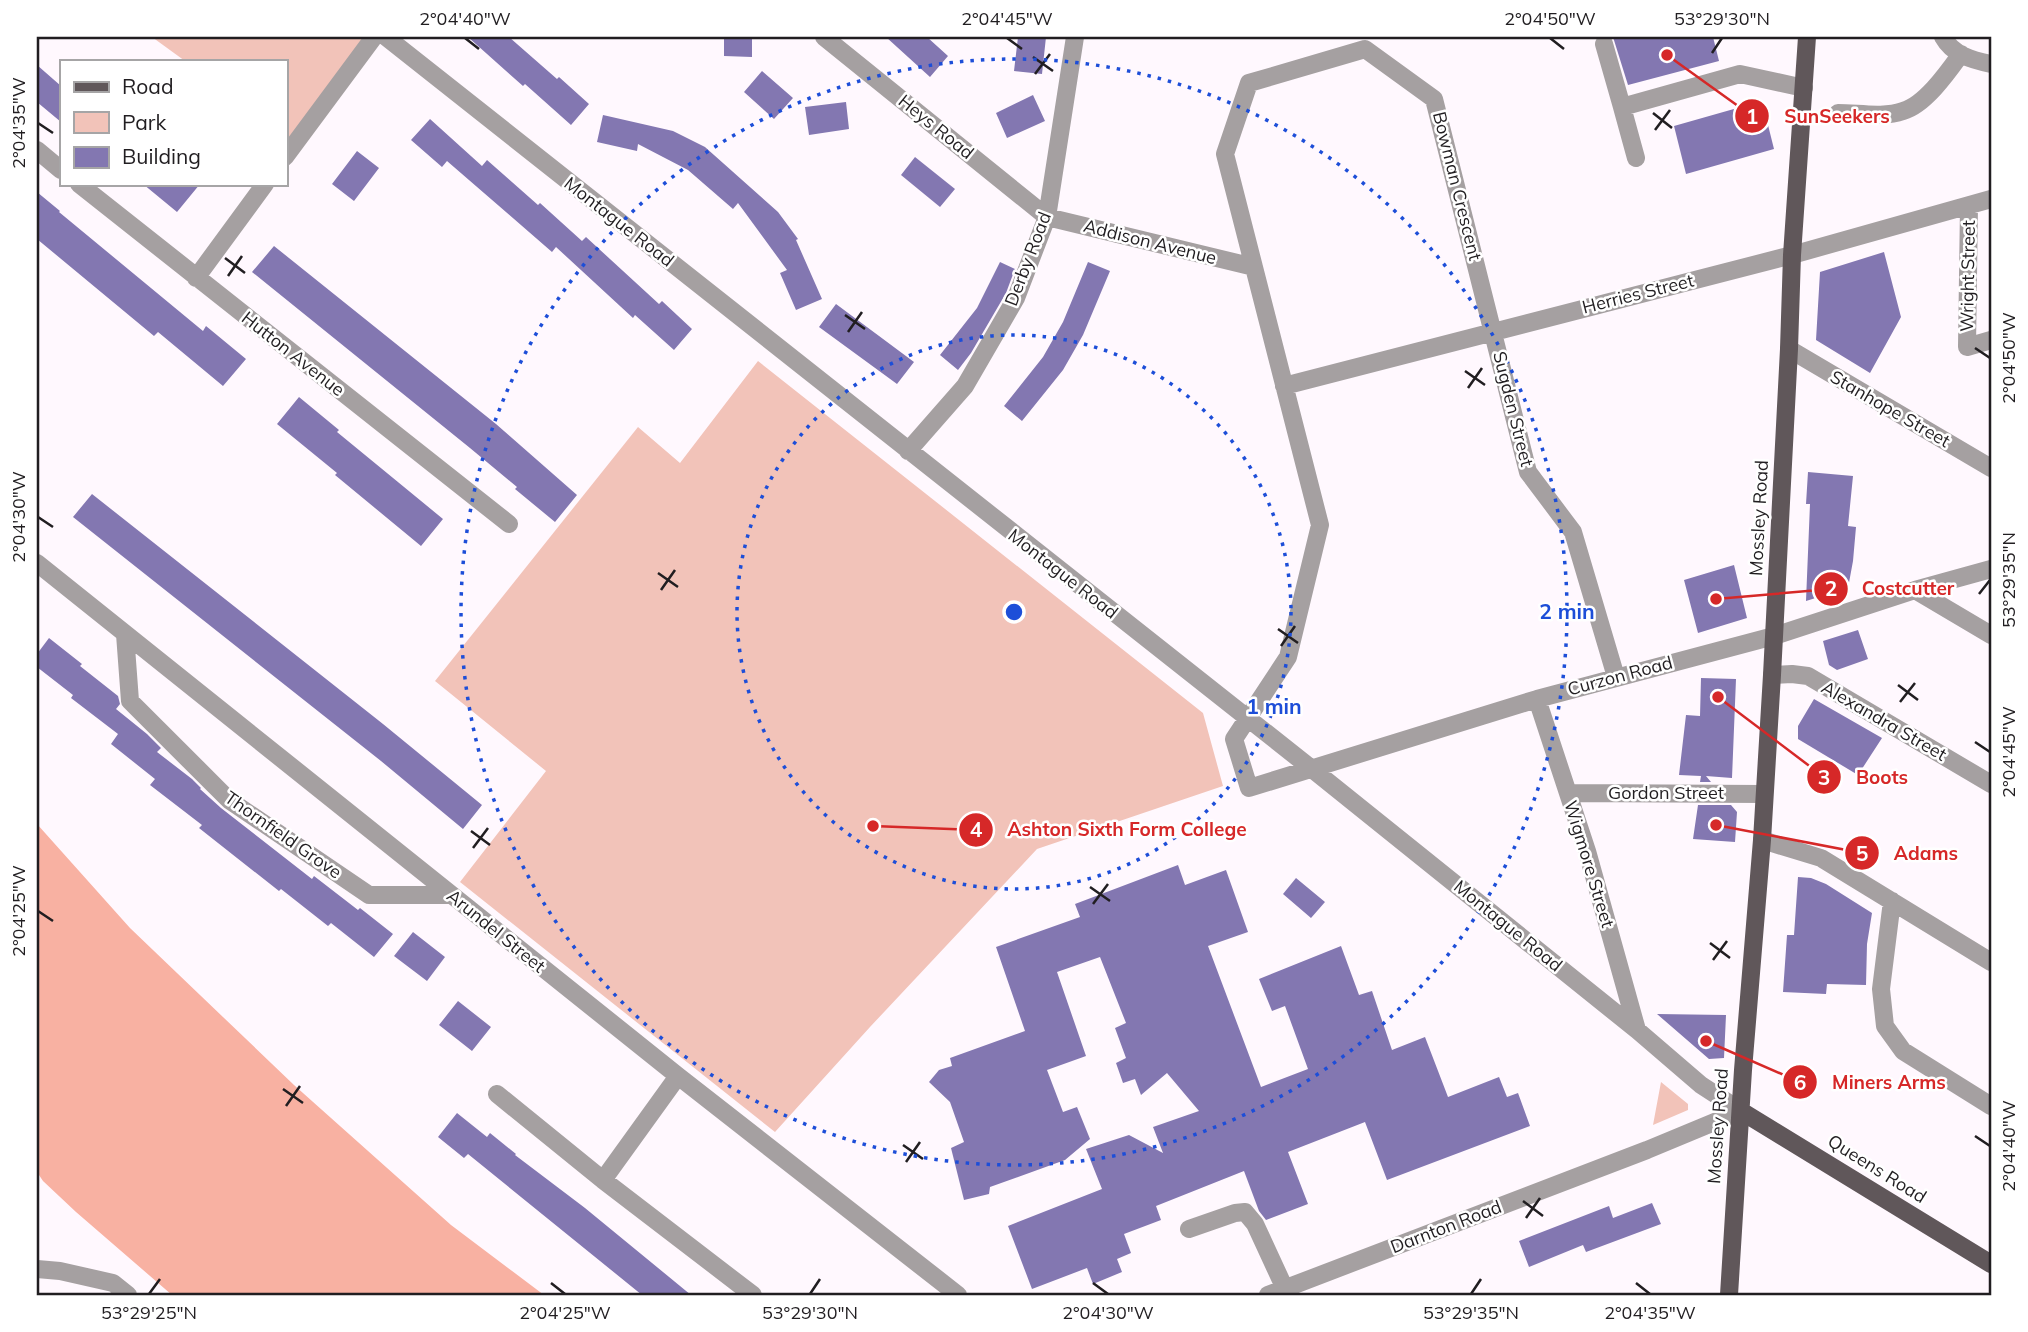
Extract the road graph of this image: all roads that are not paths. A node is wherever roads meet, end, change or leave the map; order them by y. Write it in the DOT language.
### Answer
graph roads {
  1 [pos="374,37"];
  2 [pos="386,37"];
  3 [pos="824,37"];
  4 [pos="1075,37"];
  5 [pos="1807,37"];
  6 [pos="1943,37"];
  7 [pos="1604,44"];
  8 [pos="1961,54"];
  9 [pos="1991,64"];
  10 [pos="1804,88"];
  11 [pos="1622,107"];
  12 [pos="1838,113"];
  13 [pos="37,150"];
  14 [pos="287,154"];
  15 [pos="1636,158"];
  16 [pos="60,169"];
  17 [pos="81,186"];
  18 [pos="264,186"];
  19 [pos="1991,199"];
  20 [pos="1969,206"];
  21 [pos="1047,218"];
  22 [pos="1792,256"];
  23 [pos="1254,268"];
  24 [pos="196,278"];
  25 [pos="1494,331"];
  26 [pos="1991,340"];
  27 [pos="1789,349"];
  28 [pos="1284,386"];
  29 [pos="908,451"];
  30 [pos="1991,468"];
  31 [pos="509,524"];
  32 [pos="37,563"];
  33 [pos="1991,569"];
  34 [pos="1915,590"];
  35 [pos="125,634"];
  36 [pos="1991,635"];
  37 [pos="1774,636"];
  38 [pos="1772,676"];
  39 [pos="1616,677"];
  40 [pos="1537,699"];
  41 [pos="1248,719"];
  42 [pos="1312,769"];
  43 [pos="1991,784"];
  44 [pos="1249,788"];
  45 [pos="1567,793"];
  46 [pos="1764,794"];
  47 [pos="1762,840"];
  48 [pos="452,895"];
  49 [pos="1892,901"];
  50 [pos="1991,962"];
  51 [pos="1637,1030"];
  52 [pos="678,1076"];
  53 [pos="496,1094"];
  54 [pos="1991,1106"];
  55 [pos="1741,1111"];
  56 [pos="603,1180"];
  57 [pos="1188,1229"];
  58 [pos="1991,1264"];
  59 [pos="37,1269"];
  60 [pos="1277,1292"];
  61 [pos="128,1295"];
  62 [pos="754,1295"];
  63 [pos="958,1295"];
  64 [pos="1729,1295"];
  1 -- 14 [label="street"];
  2 -- 29 [label="street, Montague Road"];
  3 -- 21 [label="street, Heys Road"];
  4 -- 21 [label="street, Derby Road"];
  5 -- 10 [label="main road, Mossley Road"];
  6 -- 8 [label="street"];
  7 -- 11 [label="street"];
  8 -- 9 [label="street"];
  8 -- 12 [label="street"];
  10 -- 11 [label="street"];
  10 -- 22 [label="main road, Mossley Road"];
  11 -- 15 [label="street"];
  13 -- 16 [label="street"];
  17 -- 24 [label="street, Hutton Avenue"];
  18 -- 24 [label="street"];
  19 -- 20 [label="street, Herries Street"];
  20 -- 22 [label="street, Herries Street"];
  20 -- 26 [label="street, Wright Street"];
  21 -- 23 [label="street, Addison Avenue"];
  21 -- 29 [label="street, Derby Road"];
  22 -- 25 [label="street, Herries Street"];
  22 -- 27 [label="main road, Mossley Road"];
  23 -- 25 [label="street, Bowman Crescent"];
  23 -- 28 [label="street, Bowman Crescent"];
  24 -- 31 [label="street, Hutton Avenue"];
  25 -- 28 [label="street, Herries Street"];
  25 -- 39 [label="street, Sugden Street"];
  27 -- 30 [label="street, Stanhope Street"];
  27 -- 37 [label="main road, Mossley Road"];
  28 -- 41 [label="street, Bowman Crescent"];
  29 -- 41 [label="street, Montague Road"];
  32 -- 35 [label="street, Arundel Street"];
  33 -- 34 [label="street, Curzon Road"];
  34 -- 36 [label="street"];
  34 -- 37 [label="street, Curzon Road"];
  35 -- 48 [label="street, Arundel Street"];
  35 -- 48 [label="street, Thornfield Grove"];
  37 -- 38 [label="main road, Mossley Road"];
  37 -- 39 [label="street, Curzon Road"];
  38 -- 43 [label="street, Alexandra Street"];
  38 -- 46 [label="main road, Mossley Road"];
  39 -- 40 [label="street, Curzon Road"];
  40 -- 42 [label="street, Curzon Road"];
  40 -- 45 [label="street, Wigmore Street"];
  41 -- 42 [label="street, Montague Road"];
  41 -- 44 [label="street, Bowman Crescent"];
  42 -- 44 [label="street, Curzon Road"];
  42 -- 51 [label="street, Montague Road"];
  45 -- 46 [label="street, Gordon Street"];
  45 -- 51 [label="street, Wigmore Street"];
  46 -- 47 [label="main road, Mossley Road"];
  47 -- 49 [label="street"];
  47 -- 55 [label="main road, Mossley Road"];
  48 -- 52 [label="street, Arundel Street"];
  49 -- 50 [label="street"];
  49 -- 54 [label="street"];
  51 -- 55 [label="street, Montague Road"];
  52 -- 56 [label="street"];
  52 -- 63 [label="street, Arundel Street"];
  53 -- 56 [label="street"];
  55 -- 58 [label="main road, Queens Road"];
  55 -- 60 [label="street, Darnton Road"];
  55 -- 64 [label="main road, Mossley Road"];
  56 -- 62 [label="street"];
  57 -- 60 [label="street"];
  59 -- 61 [label="street"];
}
